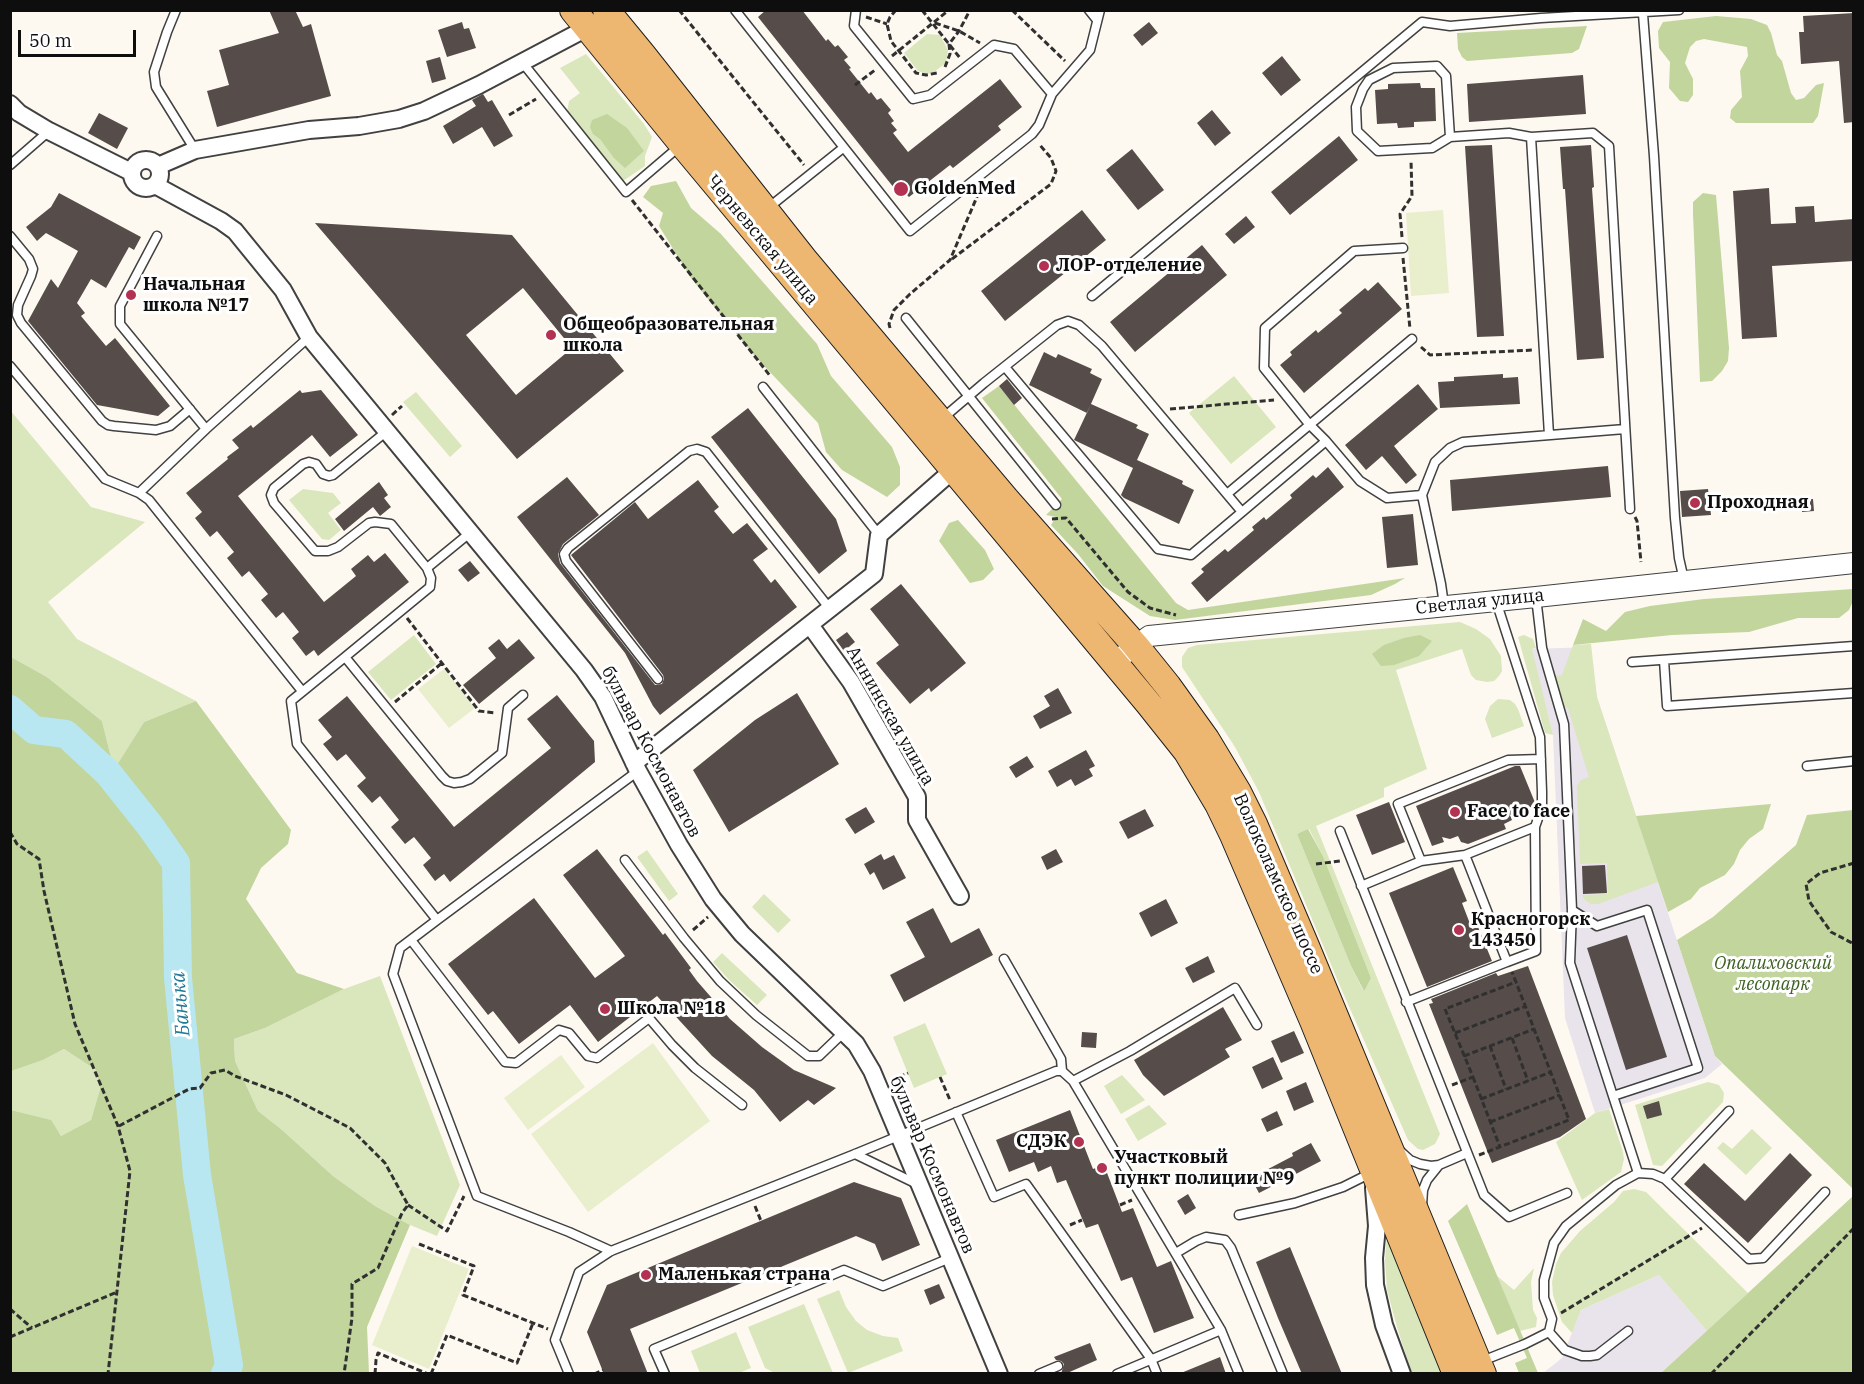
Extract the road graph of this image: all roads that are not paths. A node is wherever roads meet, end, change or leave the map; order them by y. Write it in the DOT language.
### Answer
graph roads {
  1 [pos="177,10"];
  2 [pos="735,10"];
  3 [pos="1089,10"];
  4 [pos="1100,10"];
  5 [pos="1679,10"];
  6 [pos="856,12"];
  7 [pos="596,14"];
  8 [pos="1643,14"];
  9 [pos="1097,20"];
  10 [pos="522,61"];
  11 [pos="1052,94"];
  12 [pos="14,112"];
  13 [pos="49,131"];
  14 [pos="1450,137"];
  15 [pos="1531,137"];
  16 [pos="682,144"];
  17 [pos="843,148"];
  18 [pos="195,150"];
  19 [pos="10,165"];
  20 [pos="158,166"];
  21 [pos="131,172"];
  22 [pos="156,185"];
  23 [pos="766,210"];
  24 [pos="10,236"];
  25 [pos="157,237"];
  26 [pos="1403,248"];
  27 [pos="1092,296"];
  28 [pos="906,318"];
  29 [pos="309,337"];
  30 [pos="1412,339"];
  31 [pos="10,366"];
  32 [pos="1005,367"];
  33 [pos="763,387"];
  34 [pos="968,397"];
  35 [pos="190,410"];
  36 [pos="941,420"];
  37 [pos="1309,424"];
  38 [pos="206,429"];
  39 [pos="1625,429"];
  40 [pos="387,431"];
  41 [pos="1549,435"];
  42 [pos="1326,441"];
  43 [pos="962,462"];
  44 [pos="139,492"];
  45 [pos="1227,494"];
  46 [pos="1422,495"];
  47 [pos="1056,506"];
  48 [pos="1630,509"];
  49 [pos="1242,512"];
  50 [pos="471,532"];
  51 [pos="879,535"];
  52 [pos="1854,563"];
  53 [pos="427,568"];
  54 [pos="1684,580"];
  55 [pos="1536,597"];
  56 [pos="1496,601"];
  57 [pos="1444,606"];
  58 [pos="830,609"];
  59 [pos="810,625"];
  60 [pos="1135,645"];
  61 [pos="1854,646"];
  62 [pos="345,657"];
  63 [pos="1664,660"];
  64 [pos="1114,662"];
  65 [pos="1632,662"];
  66 [pos="658,679"];
  67 [pos="302,691"];
  68 [pos="1854,693"];
  69 [pos="523,695"];
  70 [pos="1541,759"];
  71 [pos="1854,761"];
  72 [pos="1807,766"];
  73 [pos="636,767"];
  74 [pos="1535,827"];
  75 [pos="1340,831"];
  76 [pos="1465,855"];
  77 [pos="625,860"];
  78 [pos="1422,861"];
  79 [pos="1361,886"];
  80 [pos="960,896"];
  81 [pos="1572,910"];
  82 [pos="437,920"];
  83 [pos="411,940"];
  84 [pos="1005,959"];
  85 [pos="1508,962"];
  86 [pos="1407,1002"];
  87 [pos="1257,1025"];
  88 [pos="844,1032"];
  89 [pos="1062,1071"];
  90 [pos="1073,1080"];
  91 [pos="1613,1096"];
  92 [pos="742,1105"];
  93 [pos="1729,1111"];
  94 [pos="956,1112"];
  95 [pos="1381,1126"];
  96 [pos="899,1136"];
  97 [pos="855,1154"];
  98 [pos="1468,1156"];
  99 [pos="1438,1165"];
  100 [pos="1373,1172"];
  101 [pos="1638,1173"];
  102 [pos="1665,1179"];
  103 [pos="919,1185"];
  104 [pos="1825,1192"];
  105 [pos="1567,1193"];
  106 [pos="1239,1215"];
  107 [pos="1425,1233"];
  108 [pos="611,1251"];
  109 [pos="1176,1253"];
  110 [pos="950,1258"];
  111 [pos="1221,1330"];
  112 [pos="1628,1330"];
  113 [pos="1549,1332"];
  114 [pos="1151,1359"];
  115 [pos="1058,1366"];
  116 [pos="1473,1370"];
  117 [pos="569,1374"];
  118 [pos="665,1374"];
  119 [pos="999,1374"];
  120 [pos="1039,1374"];
  121 [pos="1117,1374"];
  122 [pos="1157,1374"];
  123 [pos="1239,1374"];
  124 [pos="1283,1374"];
  125 [pos="1402,1374"];
  1 -- 18 [label="lane"];
  2 -- 17 [label="lane"];
  3 -- 9 [label="lane"];
  4 -- 9 [label="lane"];
  5 -- 8 [label="lane"];
  6 -- 11 [label="lane"];
  7 -- 10 [label="street"];
  7 -- 16 [label="main road, Черневская улица"];
  7 -- 23 [label="main road, Черневская улица"];
  8 -- 27 [label="lane"];
  8 -- 54 [label="lane"];
  9 -- 11 [label="lane"];
  10 -- 16 [label="lane"];
  10 -- 18 [label="street"];
  11 -- 17 [label="lane"];
  12 -- 13 [label="street, бульвар Космонавтов"];
  13 -- 19 [label="lane"];
  13 -- 21 [label="street, бульвар Космонавтов"];
  14 -- 14 [label="lane"];
  14 -- 15 [label="lane"];
  15 -- 39 [label="lane"];
  15 -- 41 [label="lane"];
  16 -- 43 [label="main road, Черневская улица"];
  17 -- 23 [label="lane"];
  18 -- 20 [label="street"];
  20 -- 21 [label="street"];
  20 -- 22 [label="street"];
  21 -- 22 [label="street, бульвар Космонавтов"];
  22 -- 29 [label="street, бульвар Космонавтов"];
  23 -- 36 [label="main road, Черневская улица"];
  24 -- 35 [label="lane"];
  25 -- 35 [label="lane"];
  26 -- 37 [label="lane"];
  28 -- 34 [label="lane"];
  29 -- 38 [label="lane"];
  29 -- 40 [label="street, бульвар Космонавтов"];
  30 -- 37 [label="lane"];
  31 -- 44 [label="lane"];
  32 -- 34 [label="lane"];
  32 -- 45 [label="lane"];
  32 -- 49 [label="lane"];
  33 -- 51 [label="lane"];
  34 -- 36 [label="lane"];
  34 -- 47 [label="lane"];
  35 -- 38 [label="lane"];
  36 -- 43 [label="main road, Черневская улица"];
  37 -- 42 [label="lane"];
  37 -- 45 [label="lane"];
  38 -- 44 [label="lane"];
  39 -- 41 [label="lane"];
  39 -- 48 [label="lane"];
  40 -- 50 [label="street, бульвар Космонавтов"];
  40 -- 53 [label="lane"];
  41 -- 46 [label="lane"];
  42 -- 46 [label="lane"];
  42 -- 49 [label="lane"];
  43 -- 51 [label="street"];
  43 -- 60 [label="main road, Волоколамское шоссе"];
  43 -- 64 [label="main road, Волоколамское шоссе"];
  44 -- 67 [label="lane"];
  45 -- 49 [label="lane"];
  46 -- 57 [label="lane"];
  50 -- 53 [label="lane"];
  50 -- 73 [label="street, бульвар Космонавтов"];
  51 -- 58 [label="street"];
  52 -- 54 [label="street, Светлая улица"];
  53 -- 62 [label="lane"];
  54 -- 55 [label="street, Светлая улица"];
  55 -- 56 [label="street, Светлая улица"];
  55 -- 81 [label="lane"];
  56 -- 57 [label="street, Светлая улица"];
  56 -- 70 [label="lane"];
  57 -- 60 [label="street, Светлая улица"];
  58 -- 59 [label="street"];
  58 -- 66 [label="lane"];
  59 -- 73 [label="street"];
  59 -- 80 [label="street, Аннинская улица"];
  60 -- 64 [label="street, Светлая улица"];
  60 -- 95 [label="main road, Волоколамское шоссе"];
  61 -- 63 [label="lane"];
  62 -- 67 [label="lane"];
  62 -- 69 [label="lane"];
  63 -- 65 [label="lane"];
  63 -- 68 [label="lane"];
  64 -- 100 [label="main road, Волоколамское шоссе"];
  67 -- 82 [label="lane"];
  70 -- 74 [label="lane"];
  70 -- 78 [label="lane"];
  71 -- 72 [label="lane"];
  73 -- 82 [label="lane"];
  73 -- 88 [label="street, бульвар Космонавтов"];
  74 -- 76 [label="lane"];
  74 -- 85 [label="lane"];
  75 -- 79 [label="lane"];
  76 -- 78 [label="lane"];
  76 -- 85 [label="lane"];
  77 -- 88 [label="lane"];
  78 -- 79 [label="lane"];
  79 -- 86 [label="lane"];
  81 -- 91 [label="lane"];
  81 -- 91 [label="lane"];
  82 -- 83 [label="lane"];
  83 -- 92 [label="lane"];
  83 -- 108 [label="lane"];
  84 -- 89 [label="lane"];
  85 -- 86 [label="lane"];
  86 -- 98 [label="lane"];
  87 -- 90 [label="lane"];
  88 -- 96 [label="street, бульвар Космонавтов"];
  89 -- 90 [label="lane"];
  89 -- 94 [label="lane"];
  90 -- 109 [label="lane"];
  91 -- 101 [label="lane"];
  93 -- 102 [label="lane"];
  94 -- 96 [label="lane"];
  94 -- 114 [label="lane"];
  95 -- 99 [label="lane"];
  95 -- 107 [label="main road, Волоколамское шоссе"];
  96 -- 97 [label="lane"];
  96 -- 103 [label="street, бульвар Космонавтов"];
  97 -- 103 [label="lane"];
  97 -- 108 [label="lane"];
  98 -- 99 [label="lane"];
  98 -- 105 [label="lane"];
  99 -- 107 [label="lane"];
  100 -- 106 [label="lane"];
  100 -- 116 [label="main road, Волоколамское шоссе"];
  100 -- 125 [label="street"];
  101 -- 102 [label="lane"];
  101 -- 113 [label="lane"];
  102 -- 104 [label="lane"];
  103 -- 110 [label="street, бульвар Космонавтов"];
  107 -- 116 [label="main road, Волоколамское шоссе"];
  108 -- 117 [label="lane"];
  109 -- 111 [label="lane"];
  109 -- 124 [label="lane"];
  110 -- 118 [label="lane"];
  110 -- 119 [label="street, бульвар Космонавтов"];
  111 -- 114 [label="lane"];
  111 -- 123 [label="lane"];
  112 -- 113 [label="lane"];
  113 -- 116 [label="lane"];
  114 -- 121 [label="lane"];
  114 -- 122 [label="lane"];
  115 -- 120 [label="lane"];
}
